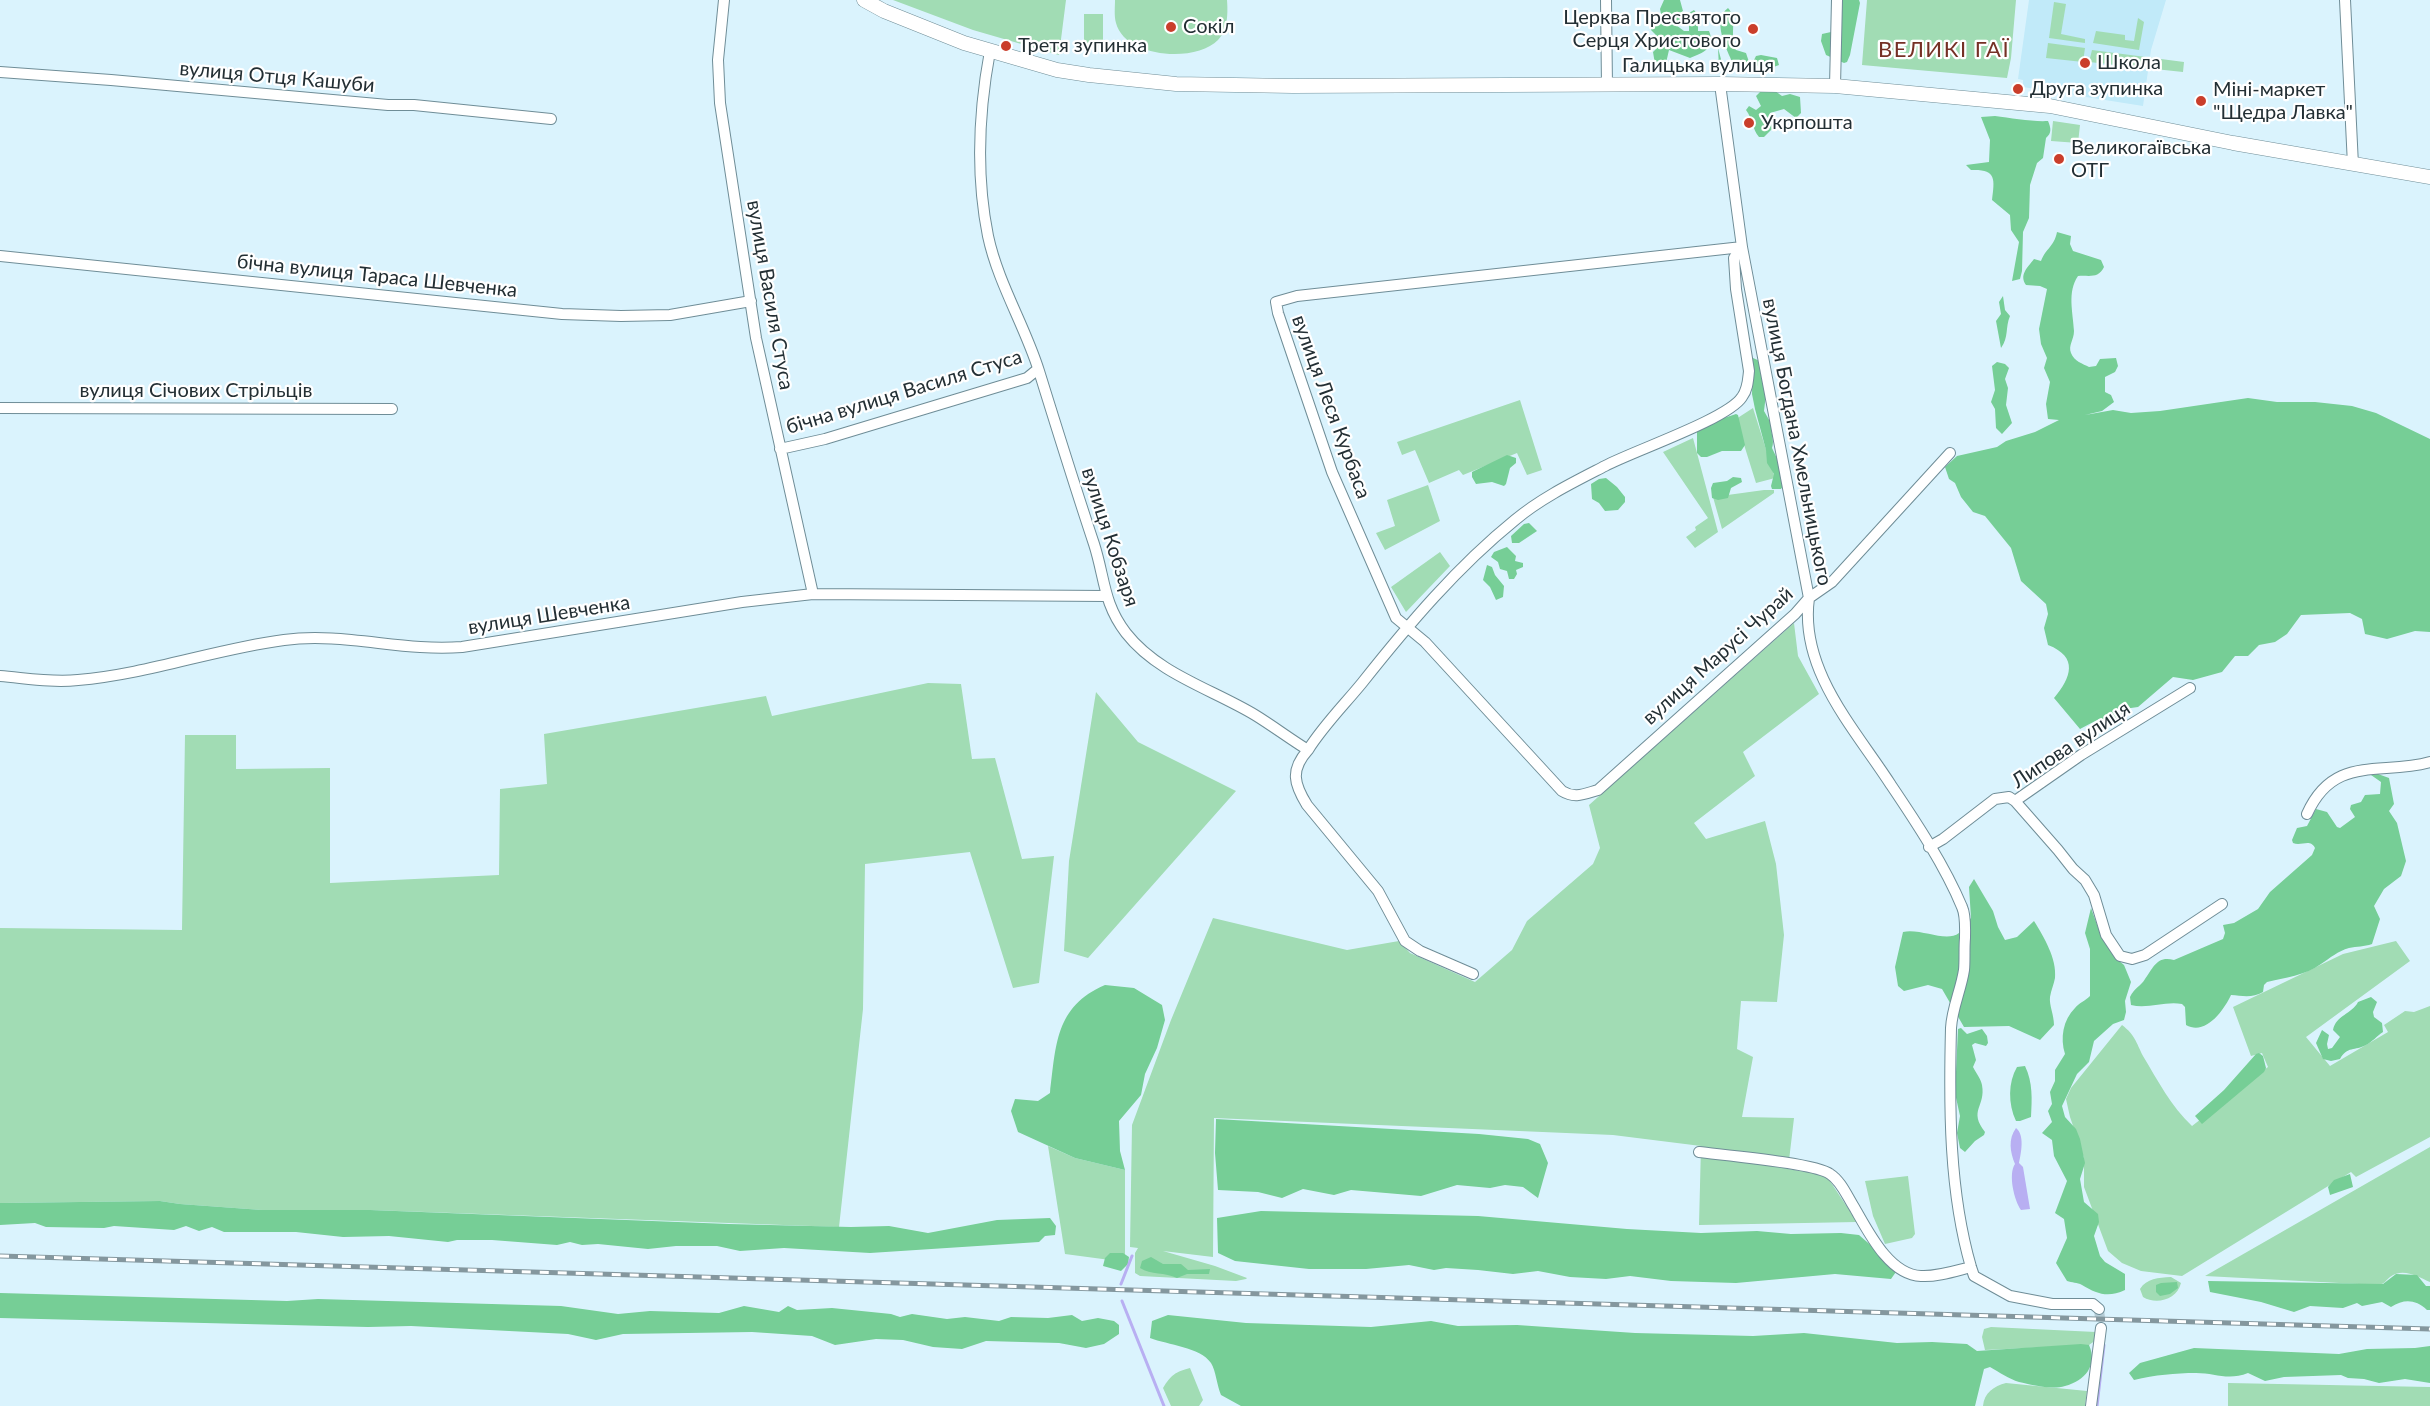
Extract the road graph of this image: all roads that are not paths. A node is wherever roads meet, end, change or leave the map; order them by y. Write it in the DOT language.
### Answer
graph roads {
  1 [pos="724,0"];
  2 [pos="864,0"];
  3 [pos="1606,0"];
  4 [pos="1837,0"];
  5 [pos="2345,0"];
  6 [pos="886,5"];
  7 [pos="990,51"];
  8 [pos="0,72"];
  9 [pos="1720,84"];
  10 [pos="1607,86"];
  11 [pos="1835,86"];
  12 [pos="551,118"];
  13 [pos="2353,165"];
  14 [pos="2430,177"];
  15 [pos="1742,247"];
  16 [pos="0,256"];
  17 [pos="751,301"];
  18 [pos="1038,369"];
  19 [pos="0,408"];
  20 [pos="392,409"];
  21 [pos="780,449"];
  22 [pos="1950,453"];
  23 [pos="813,594"];
  24 [pos="1106,596"];
  25 [pos="1809,598"];
  26 [pos="1406,627"];
  27 [pos="0,675"];
  28 [pos="2190,688"];
  29 [pos="1308,750"];
  30 [pos="2430,762"];
  31 [pos="1577,797"];
  32 [pos="2015,801"];
  33 [pos="2307,814"];
  34 [pos="1929,847"];
  35 [pos="2222,904"];
  36 [pos="1473,974"];
  37 [pos="1699,1152"];
  38 [pos="1971,1268"];
  39 [pos="2099,1309"];
  40 [pos="2101,1329"];
  41 [pos="2091,1406"];
  1 -- 17 [label="street, вулиця Василя Стуса"];
  2 -- 6 [label="street, Галицька вулиця"];
  3 -- 10 [label="street"];
  4 -- 11 [label="street"];
  5 -- 13 [label="street"];
  6 -- 7 [label="street, Галицька вулиця"];
  7 -- 10 [label="street, Галицька вулиця"];
  7 -- 18 [label="street, вулиця Кобзаря"];
  8 -- 12 [label="street, вулиця Отця Кашуби"];
  9 -- 10 [label="street, Галицька вулиця"];
  9 -- 11 [label="street, Галицька вулиця"];
  9 -- 15 [label="street, вулиця Богдана Хмельницького"];
  11 -- 13 [label="street, Галицька вулиця"];
  13 -- 14 [label="street, Галицька вулиця"];
  15 -- 25 [label="street, вулиця Богдана Хмельницького"];
  15 -- 26 [label="street"];
  15 -- 26 [label="street, вулиця Леся Курбаса"];
  16 -- 17 [label="street, бічна вулиця Тараса Шевченка"];
  17 -- 21 [label="street, вулиця Василя Стуса"];
  18 -- 21 [label="street, бічна вулиця Василя Стуса"];
  18 -- 24 [label="street, вулиця Кобзаря"];
  19 -- 20 [label="street, вулиця Січових Стрільців"];
  21 -- 23 [label="street, вулиця Василя Стуса"];
  22 -- 25 [label="street, вулиця Марусі Чурай"];
  23 -- 24 [label="street, вулиця Шевченка"];
  23 -- 27 [label="street, вулиця Шевченка"];
  24 -- 29 [label="street, вулиця Кобзаря"];
  25 -- 31 [label="street, вулиця Марусі Чурай"];
  25 -- 34 [label="street, вулиця Богдана Хмельницького"];
  26 -- 29 [label="street"];
  26 -- 31 [label="street, вулиця Леся Курбаса"];
  28 -- 32 [label="street, Липова вулиця"];
  29 -- 36 [label="street"];
  30 -- 33 [label="street"];
  32 -- 34 [label="street"];
  32 -- 35 [label="street, Липова вулиця"];
  34 -- 38 [label="street, вулиця Богдана Хмельницького"];
  37 -- 38 [label="street"];
  38 -- 39 [label="street"];
  40 -- 41 [label="street"];
}
